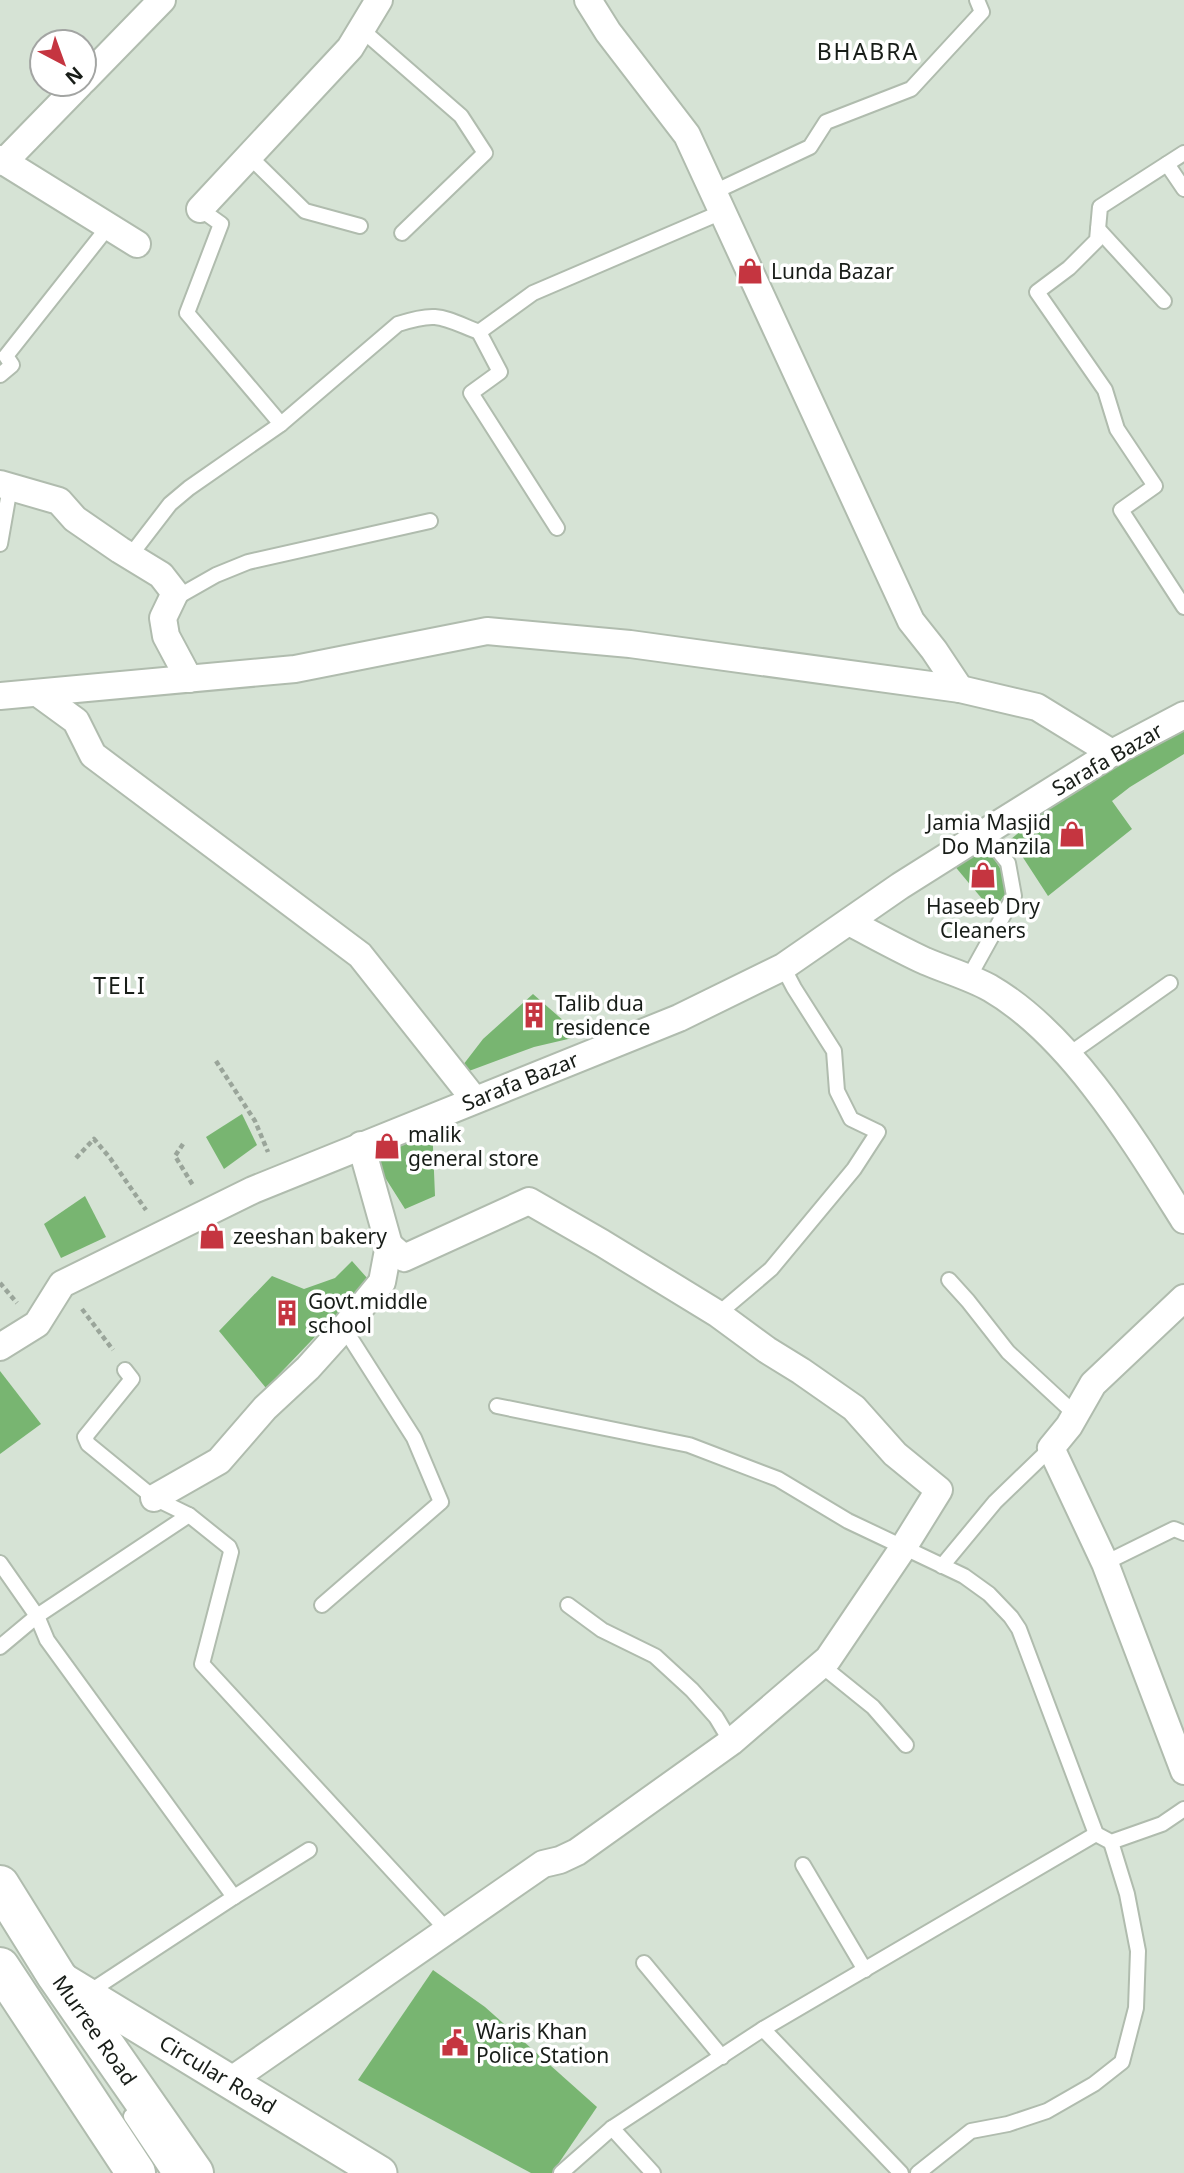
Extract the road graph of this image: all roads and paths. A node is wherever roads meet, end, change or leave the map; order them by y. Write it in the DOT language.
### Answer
graph roads {
  1 [pos="162,0"];
  2 [pos="379,0"];
  3 [pos="588,0"];
  4 [pos="977,0"];
  5 [pos="361,29"];
  6 [pos="98,66"];
  7 [pos="66,98"];
  8 [pos="1184,153"];
  9 [pos="249,156"];
  10 [pos="2,161"];
  11 [pos="1167,164"];
  12 [pos="1184,189"];
  13 [pos="718,202"];
  14 [pos="200,209"];
  15 [pos="108,226"];
  16 [pos="360,226"];
  17 [pos="1098,229"];
  18 [pos="401,233"];
  19 [pos="137,244"];
  20 [pos="1164,301"];
  21 [pos="479,332"];
  22 [pos="3,353"];
  23 [pos="0,375"];
  24 [pos="281,424"];
  25 [pos="5,485"];
  26 [pos="430,521"];
  27 [pos="557,528"];
  28 [pos="0,544"];
  29 [pos="130,556"];
  30 [pos="171,601"];
  31 [pos="1184,607"];
  32 [pos="189,679"];
  33 [pos="960,689"];
  34 [pos="40,694"];
  35 [pos="0,696"];
  36 [pos="1184,715"];
  37 [pos="1112,753"];
  38 [pos="984,833"];
  39 [pos="849,922"];
  40 [pos="783,967"];
  41 [pos="968,979"];
  42 [pos="1170,983"];
  43 [pos="1068,1055"];
  44 [pos="216,1060"];
  45 [pos="474,1099"];
  46 [pos="183,1144"];
  47 [pos="361,1145"];
  48 [pos="76,1158"];
  49 [pos="280,1178"];
  50 [pos="209,1212"];
  51 [pos="1184,1220"];
  52 [pos="163,1234"];
  53 [pos="388,1245"];
  54 [pos="948,1280"];
  55 [pos="62,1284"];
  56 [pos="1184,1298"];
  57 [pos="718,1314"];
  58 [pos="344,1328"];
  59 [pos="0,1347"];
  60 [pos="125,1370"];
  61 [pos="496,1406"];
  62 [pos="1076,1414"];
  63 [pos="1051,1448"];
  64 [pos="154,1498"];
  65 [pos="189,1515"];
  66 [pos="1184,1533"];
  67 [pos="903,1548"];
  68 [pos="0,1563"];
  69 [pos="1105,1563"];
  70 [pos="942,1566"];
  71 [pos="323,1605"];
  72 [pos="568,1605"];
  73 [pos="37,1616"];
  74 [pos="0,1647"];
  75 [pos="821,1665"];
  76 [pos="731,1742"];
  77 [pos="906,1745"];
  78 [pos="1184,1771"];
  79 [pos="1184,1809"];
  80 [pos="1096,1834"];
  81 [pos="1111,1842"];
  82 [pos="309,1850"];
  83 [pos="803,1865"];
  84 [pos="0,1885"];
  85 [pos="234,1897"];
  86 [pos="447,1930"];
  87 [pos="644,1963"];
  88 [pos="0,1968"];
  89 [pos="865,1970"];
  90 [pos="57,1982"];
  91 [pos="763,2029"];
  92 [pos="722,2057"];
  93 [pos="230,2081"];
  94 [pos="123,2103"];
  95 [pos="612,2128"];
  96 [pos="136,2173"];
  97 [pos="169,2173"];
  98 [pos="194,2173"];
  99 [pos="380,2173"];
  100 [pos="561,2173"];
  101 [pos="653,2173"];
  102 [pos="901,2173"];
  103 [pos="918,2173"];
  1 -- 6 [label="street"];
  2 -- 5 [label="street"];
  3 -- 13 [label="street"];
  4 -- 13 [label="lane"];
  5 -- 9 [label="street"];
  5 -- 18 [label="lane"];
  7 -- 10 [label="street"];
  8 -- 11 [label="lane"];
  9 -- 14 [label="street"];
  9 -- 16 [label="lane"];
  10 -- 15 [label="street"];
  11 -- 12 [label="lane"];
  11 -- 17 [label="lane"];
  13 -- 21 [label="lane"];
  13 -- 33 [label="street"];
  14 -- 24 [label="lane"];
  15 -- 19 [label="street"];
  15 -- 22 [label="lane"];
  17 -- 20 [label="lane"];
  17 -- 31 [label="lane"];
  21 -- 24 [label="lane"];
  21 -- 27 [label="lane"];
  22 -- 23 [label="lane"];
  24 -- 29 [label="lane"];
  25 -- 28 [label="lane"];
  25 -- 29 [label="street"];
  26 -- 30 [label="lane"];
  29 -- 30 [label="street"];
  30 -- 32 [label="street"];
  32 -- 33 [label="street"];
  32 -- 34 [label="street"];
  33 -- 37 [label="street"];
  34 -- 35 [label="street"];
  34 -- 45 [label="street"];
  36 -- 37 [label="street, Sarafa Bazar"];
  37 -- 38 [label="street, Sarafa Bazar"];
  38 -- 39 [label="street, Sarafa Bazar"];
  38 -- 41 [label="lane"];
  39 -- 40 [label="street, Sarafa Bazar"];
  39 -- 41 [label="street"];
  40 -- 45 [label="street, Sarafa Bazar"];
  40 -- 57 [label="lane"];
  41 -- 43 [label="street"];
  42 -- 43 [label="lane"];
  43 -- 51 [label="street"];
  44 -- 49 [label="path"];
  45 -- 47 [label="street, Sarafa Bazar"];
  46 -- 50 [label="path"];
  47 -- 49 [label="street, Sarafa Bazar"];
  47 -- 53 [label="street"];
  48 -- 52 [label="path"];
  49 -- 50 [label="street, Sarafa Bazar"];
  50 -- 52 [label="street, Sarafa Bazar"];
  52 -- 55 [label="street, Sarafa Bazar"];
  53 -- 57 [label="street"];
  53 -- 58 [label="street"];
  54 -- 62 [label="lane"];
  55 -- 59 [label="street"];
  55 -- 60 [label="path"];
  56 -- 62 [label="street"];
  57 -- 67 [label="street"];
  58 -- 64 [label="street"];
  58 -- 71 [label="lane"];
  60 -- 64 [label="lane"];
  61 -- 67 [label="lane"];
  62 -- 63 [label="street"];
  63 -- 69 [label="street"];
  63 -- 70 [label="lane"];
  64 -- 65 [label="lane"];
  65 -- 73 [label="lane"];
  65 -- 86 [label="lane"];
  66 -- 69 [label="lane"];
  67 -- 70 [label="lane"];
  67 -- 75 [label="street"];
  68 -- 73 [label="lane"];
  69 -- 78 [label="street"];
  70 -- 80 [label="lane"];
  72 -- 76 [label="lane"];
  73 -- 74 [label="lane"];
  73 -- 85 [label="lane"];
  75 -- 76 [label="street"];
  75 -- 77 [label="lane"];
  76 -- 86 [label="street"];
  79 -- 81 [label="lane"];
  80 -- 81 [label="lane"];
  80 -- 89 [label="lane"];
  81 -- 103 [label="lane"];
  82 -- 85 [label="lane"];
  83 -- 89 [label="lane"];
  84 -- 90 [label="main road, Murree Road"];
  85 -- 90 [label="lane"];
  86 -- 93 [label="street"];
  87 -- 92 [label="lane"];
  88 -- 96 [label="main road, Murree Road"];
  89 -- 91 [label="lane"];
  90 -- 93 [label="street, Circular Road"];
  90 -- 98 [label="main road, Murree Road"];
  91 -- 92 [label="lane"];
  91 -- 102 [label="lane"];
  92 -- 95 [label="lane"];
  93 -- 99 [label="street, Circular Road"];
  94 -- 97 [label="lane"];
  95 -- 100 [label="lane"];
  95 -- 101 [label="lane"];
}
